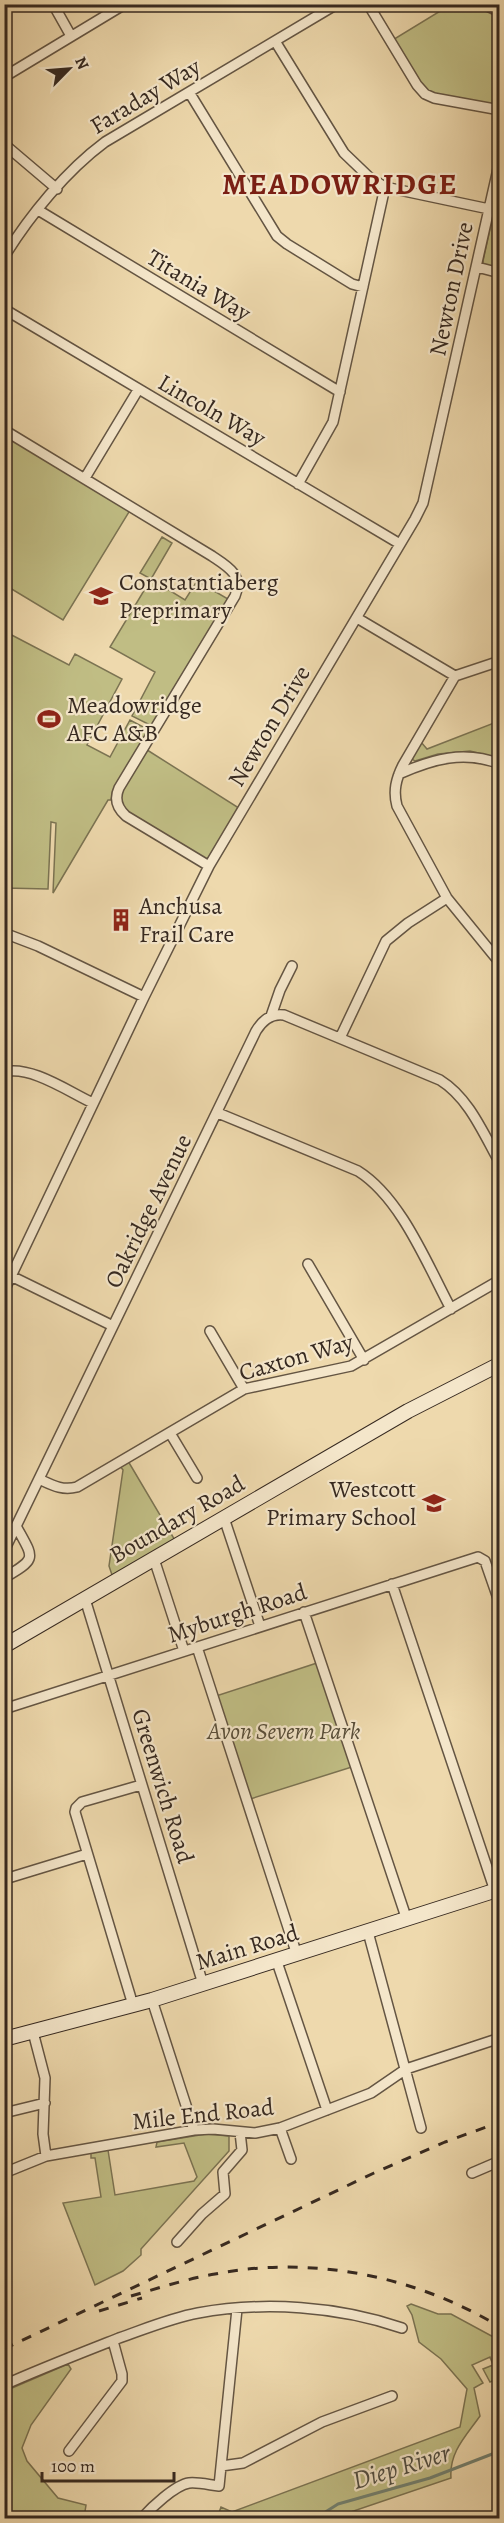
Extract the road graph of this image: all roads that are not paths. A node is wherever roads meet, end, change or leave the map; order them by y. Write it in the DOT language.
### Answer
graph roads {
  1 [pos="53,4"];
  2 [pos="125,4"];
  3 [pos="337,4"];
  4 [pos="368,4"];
  5 [pos="483,4"];
  6 [pos="500,12"];
  7 [pos="71,36"];
  8 [pos="275,40"];
  9 [pos="4,77"];
  10 [pos="189,92"];
  11 [pos="500,110"];
  12 [pos="4,144"];
  13 [pos="500,160"];
  14 [pos="385,187"];
  15 [pos="57,189"];
  16 [pos="489,209"];
  17 [pos="38,210"];
  18 [pos="4,257"];
  19 [pos="477,267"];
  20 [pos="500,273"];
  21 [pos="363,287"];
  22 [pos="4,309"];
  23 [pos="138,390"];
  24 [pos="340,392"];
  25 [pos="4,430"];
  26 [pos="85,478"];
  27 [pos="298,484"];
  28 [pos="400,544"];
  29 [pos="357,618"];
  30 [pos="500,661"];
  31 [pos="454,676"];
  32 [pos="500,764"];
  33 [pos="399,774"];
  34 [pos="209,866"];
  35 [pos="447,898"];
  36 [pos="4,933"];
  37 [pos="500,963"];
  38 [pos="292,966"];
  39 [pos="144,997"];
  40 [pos="271,1016"];
  41 [pos="340,1038"];
  42 [pos="4,1072"];
  43 [pos="93,1103"];
  44 [pos="218,1113"];
  45 [pos="500,1162"];
  46 [pos="308,1264"];
  47 [pos="11,1276"];
  48 [pos="500,1280"];
  49 [pos="4,1291"];
  50 [pos="452,1309"];
  51 [pos="113,1326"];
  52 [pos="210,1331"];
  53 [pos="364,1360"];
  54 [pos="500,1364"];
  55 [pos="244,1389"];
  56 [pos="170,1433"];
  57 [pos="197,1478"];
  58 [pos="39,1479"];
  59 [pos="224,1518"];
  60 [pos="16,1526"];
  61 [pos="4,1551"];
  62 [pos="154,1559"];
  63 [pos="4,1578"];
  64 [pos="392,1584"];
  65 [pos="84,1599"];
  66 [pos="500,1604"];
  67 [pos="304,1612"];
  68 [pos="260,1626"];
  69 [pos="4,1646"];
  70 [pos="197,1647"];
  71 [pos="184,1651"];
  72 [pos="109,1675"];
  73 [pos="4,1709"];
  74 [pos="141,1785"];
  75 [pos="87,1854"];
  76 [pos="5,1879"];
  77 [pos="497,1890"];
  78 [pos="407,1920"];
  79 [pos="368,1932"];
  80 [pos="297,1955"];
  81 [pos="277,1962"];
  82 [pos="203,1984"];
  83 [pos="152,2000"];
  84 [pos="133,2005"];
  85 [pos="33,2032"];
  86 [pos="500,2037"];
  87 [pos="4,2039"];
  88 [pos="405,2068"];
  89 [pos="45,2103"];
  90 [pos="327,2110"];
  91 [pos="4,2114"];
  92 [pos="280,2128"];
  93 [pos="421,2128"];
  94 [pos="194,2130"];
  95 [pos="240,2132"];
  96 [pos="46,2156"];
  97 [pos="291,2159"];
  98 [pos="500,2161"];
  99 [pos="472,2173"];
  100 [pos="4,2174"];
  101 [pos="177,2242"];
  102 [pos="237,2309"];
  103 [pos="402,2328"];
  104 [pos="114,2341"];
  105 [pos="4,2385"];
  106 [pos="393,2396"];
  107 [pos="69,2451"];
  108 [pos="221,2466"];
  109 [pos="142,2518"];
  1 -- 7 [label="street"];
  2 -- 7 [label="street"];
  3 -- 8 [label="street, Faraday Way"];
  4 -- 11 [label="street"];
  5 -- 6 [label="street"];
  7 -- 9 [label="street"];
  8 -- 10 [label="street, Faraday Way"];
  8 -- 14 [label="street"];
  10 -- 15 [label="street, Faraday Way"];
  10 -- 21 [label="street"];
  12 -- 15 [label="street"];
  13 -- 16 [label="street, Newton Drive"];
  14 -- 16 [label="street"];
  14 -- 21 [label="street"];
  15 -- 17 [label="street, Faraday Way"];
  16 -- 19 [label="street, Newton Drive"];
  17 -- 18 [label="street, Faraday Way"];
  17 -- 24 [label="street, Titania Way"];
  19 -- 20 [label="street"];
  19 -- 28 [label="street, Newton Drive"];
  21 -- 24 [label="street"];
  22 -- 23 [label="street, Lincoln Way"];
  23 -- 26 [label="street"];
  23 -- 27 [label="street, Lincoln Way"];
  24 -- 27 [label="street"];
  25 -- 26 [label="street"];
  26 -- 34 [label="street"];
  27 -- 28 [label="street, Lincoln Way"];
  28 -- 29 [label="street, Newton Drive"];
  29 -- 31 [label="street"];
  29 -- 34 [label="street, Newton Drive"];
  30 -- 31 [label="street"];
  31 -- 33 [label="street"];
  32 -- 33 [label="street"];
  33 -- 35 [label="street"];
  34 -- 39 [label="street, Newton Drive"];
  35 -- 37 [label="street"];
  35 -- 41 [label="street"];
  36 -- 39 [label="street"];
  38 -- 40 [label="street, Oakridge Avenue"];
  39 -- 43 [label="street, Newton Drive"];
  40 -- 41 [label="street"];
  40 -- 44 [label="street, Oakridge Avenue"];
  41 -- 45 [label="street"];
  42 -- 43 [label="street"];
  43 -- 47 [label="street, Newton Drive"];
  44 -- 50 [label="street"];
  44 -- 51 [label="street, Oakridge Avenue"];
  46 -- 53 [label="street"];
  47 -- 49 [label="street, Newton Drive"];
  47 -- 51 [label="street, Oakridge Avenue"];
  48 -- 50 [label="street, Caxton Way"];
  50 -- 53 [label="street, Caxton Way"];
  51 -- 58 [label="street"];
  52 -- 55 [label="street"];
  53 -- 55 [label="street, Caxton Way"];
  54 -- 59 [label="street, Boundary Road"];
  55 -- 56 [label="street, Caxton Way"];
  56 -- 57 [label="street"];
  56 -- 58 [label="street, Caxton Way"];
  58 -- 60 [label="street"];
  59 -- 62 [label="street, Boundary Road"];
  59 -- 68 [label="street"];
  60 -- 61 [label="street"];
  60 -- 63 [label="street"];
  62 -- 65 [label="street, Boundary Road"];
  62 -- 71 [label="street"];
  64 -- 66 [label="street, Myburgh Road"];
  64 -- 67 [label="street, Myburgh Road"];
  64 -- 77 [label="street"];
  65 -- 69 [label="street, Boundary Road"];
  65 -- 72 [label="street, Greenwich Road"];
  67 -- 68 [label="street, Myburgh Road"];
  67 -- 78 [label="street"];
  68 -- 70 [label="street, Myburgh Road"];
  70 -- 71 [label="street, Myburgh Road"];
  70 -- 80 [label="street"];
  71 -- 72 [label="street, Myburgh Road"];
  72 -- 73 [label="street, Myburgh Road"];
  72 -- 74 [label="street, Greenwich Road"];
  74 -- 75 [label="street"];
  74 -- 82 [label="street, Greenwich Road"];
  75 -- 76 [label="street"];
  75 -- 84 [label="street"];
  77 -- 78 [label="street, Main Road"];
  78 -- 79 [label="street, Main Road"];
  79 -- 80 [label="street, Main Road"];
  79 -- 88 [label="street"];
  80 -- 81 [label="street, Main Road"];
  81 -- 82 [label="street, Main Road"];
  81 -- 90 [label="street"];
  82 -- 83 [label="street, Main Road"];
  83 -- 84 [label="street, Main Road"];
  83 -- 94 [label="street"];
  84 -- 85 [label="street, Main Road"];
  85 -- 87 [label="street, Main Road"];
  85 -- 89 [label="street"];
  86 -- 88 [label="street, Mile End Road"];
  88 -- 90 [label="street, Mile End Road"];
  88 -- 93 [label="street"];
  89 -- 91 [label="street"];
  89 -- 96 [label="street"];
  90 -- 92 [label="street, Mile End Road"];
  92 -- 95 [label="street, Mile End Road"];
  92 -- 97 [label="street"];
  94 -- 95 [label="street, Mile End Road"];
  94 -- 96 [label="street, Mile End Road"];
  95 -- 101 [label="street"];
  96 -- 100 [label="street, Mile End Road"];
  98 -- 99 [label="street"];
  102 -- 103 [label="street"];
  102 -- 104 [label="street"];
  102 -- 108 [label="street"];
  104 -- 105 [label="street"];
  104 -- 107 [label="street"];
  106 -- 108 [label="street"];
  108 -- 109 [label="street"];
}
